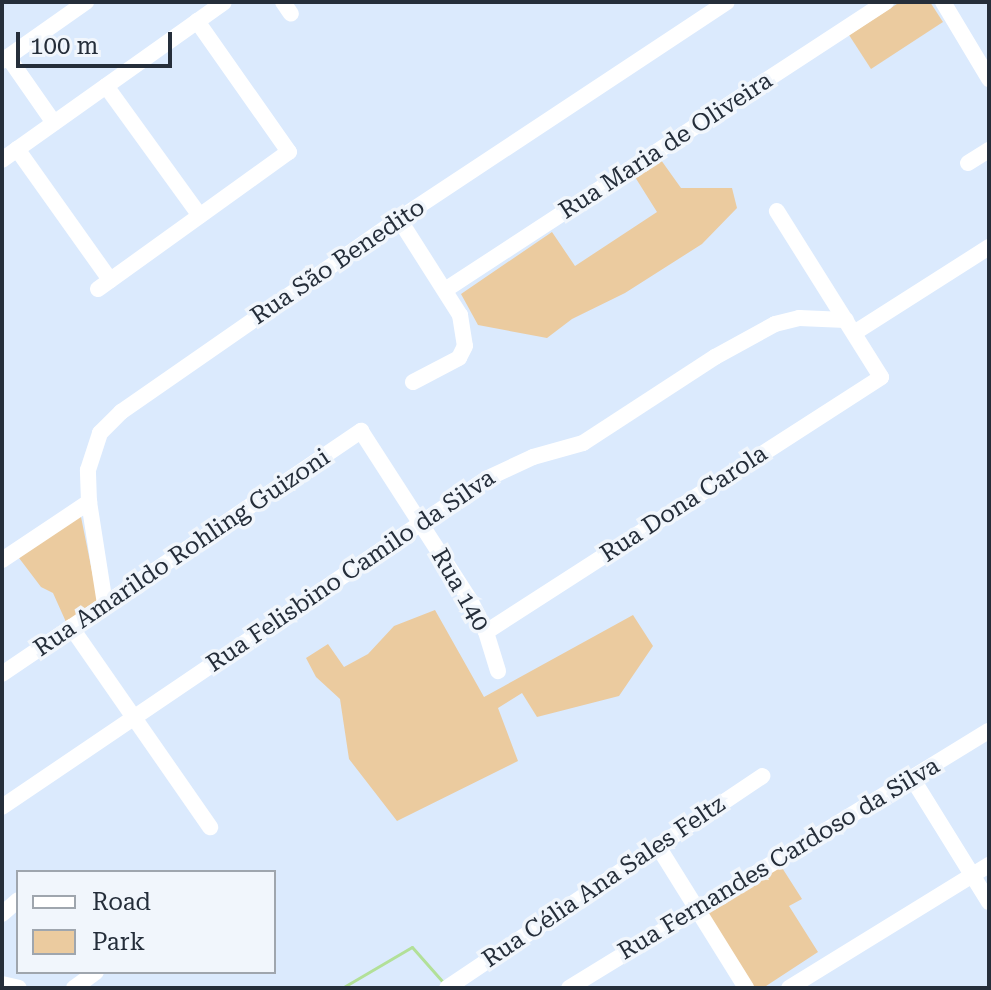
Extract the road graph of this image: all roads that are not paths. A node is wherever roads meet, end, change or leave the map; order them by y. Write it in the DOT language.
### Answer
graph roads {
  1 [pos="86,2"];
  2 [pos="224,2"];
  3 [pos="727,2"];
  4 [pos="886,2"];
  5 [pos="943,2"];
  6 [pos="197,21"];
  7 [pos="5,59"];
  8 [pos="989,79"];
  9 [pos="106,86"];
  10 [pos="54,123"];
  11 [pos="17,149"];
  12 [pos="989,150"];
  13 [pos="2,160"];
  14 [pos="968,163"];
  15 [pos="777,211"];
  16 [pos="200,216"];
  17 [pos="399,219"];
  18 [pos="989,247"];
  19 [pos="445,290"];
  20 [pos="850,327"];
  21 [pos="413,382"];
  22 [pos="361,431"];
  23 [pos="89,502"];
  24 [pos="421,524"];
  25 [pos="2,560"];
  26 [pos="105,604"];
  27 [pos="71,627"];
  28 [pos="486,632"];
  29 [pos="498,671"];
  30 [pos="2,674"];
  31 [pos="134,718"];
  32 [pos="989,731"];
  33 [pos="762,776"];
  34 [pos="912,778"];
  35 [pos="2,807"];
  36 [pos="210,827"];
  37 [pos="659,848"];
  38 [pos="989,865"];
  39 [pos="972,875"];
  40 [pos="989,902"];
  41 [pos="698,909"];
  42 [pos="93,974"];
  43 [pos="2,984"];
  44 [pos="19,988"];
  45 [pos="74,988"];
  46 [pos="447,988"];
  47 [pos="569,988"];
  48 [pos="746,988"];
  49 [pos="789,988"];
  1 -- 7 [label="street"];
  2 -- 6 [label="street"];
  3 -- 17 [label="street, Rua São Benedito"];
  4 -- 19 [label="street, Rua Maria de Oliveira"];
  5 -- 8 [label="street"];
  6 -- 9 [label="street"];
  6 -- 16 [label="street"];
  7 -- 10 [label="street"];
  9 -- 10 [label="street"];
  9 -- 16 [label="street"];
  10 -- 11 [label="street"];
  11 -- 13 [label="street"];
  11 -- 16 [label="street"];
  12 -- 14 [label="street"];
  15 -- 20 [label="street"];
  17 -- 19 [label="street"];
  17 -- 23 [label="street, Rua São Benedito"];
  18 -- 20 [label="street"];
  19 -- 21 [label="street"];
  20 -- 24 [label="street, Rua Felisbino Camilo da Silva"];
  20 -- 28 [label="street, Rua Dona Carola"];
  22 -- 24 [label="street, Rua 140"];
  22 -- 26 [label="street, Rua Amarildo Rohling Guizoni"];
  23 -- 25 [label="street"];
  23 -- 26 [label="street, Rua São Benedito"];
  24 -- 28 [label="street, Rua 140"];
  24 -- 31 [label="street, Rua Felisbino Camilo da Silva"];
  26 -- 27 [label="street, Rua Amarildo Rohling Guizoni"];
  27 -- 30 [label="street, Rua Amarildo Rohling Guizoni"];
  27 -- 31 [label="street"];
  28 -- 29 [label="street, Rua 140"];
  31 -- 35 [label="street, Rua Felisbino Camilo da Silva"];
  31 -- 36 [label="street"];
  32 -- 34 [label="street, Rua Fernandes Cardoso da Silva"];
  33 -- 37 [label="street, Rua Célia Ana Sales Feltz"];
  34 -- 39 [label="street"];
  34 -- 41 [label="street, Rua Fernandes Cardoso da Silva"];
  37 -- 41 [label="street"];
  37 -- 46 [label="street, Rua Célia Ana Sales Feltz"];
  38 -- 39 [label="street"];
  39 -- 40 [label="street"];
  39 -- 49 [label="street"];
  41 -- 47 [label="street, Rua Fernandes Cardoso da Silva"];
  41 -- 48 [label="street"];
  42 -- 45 [label="street"];
  43 -- 44 [label="street"];
}
